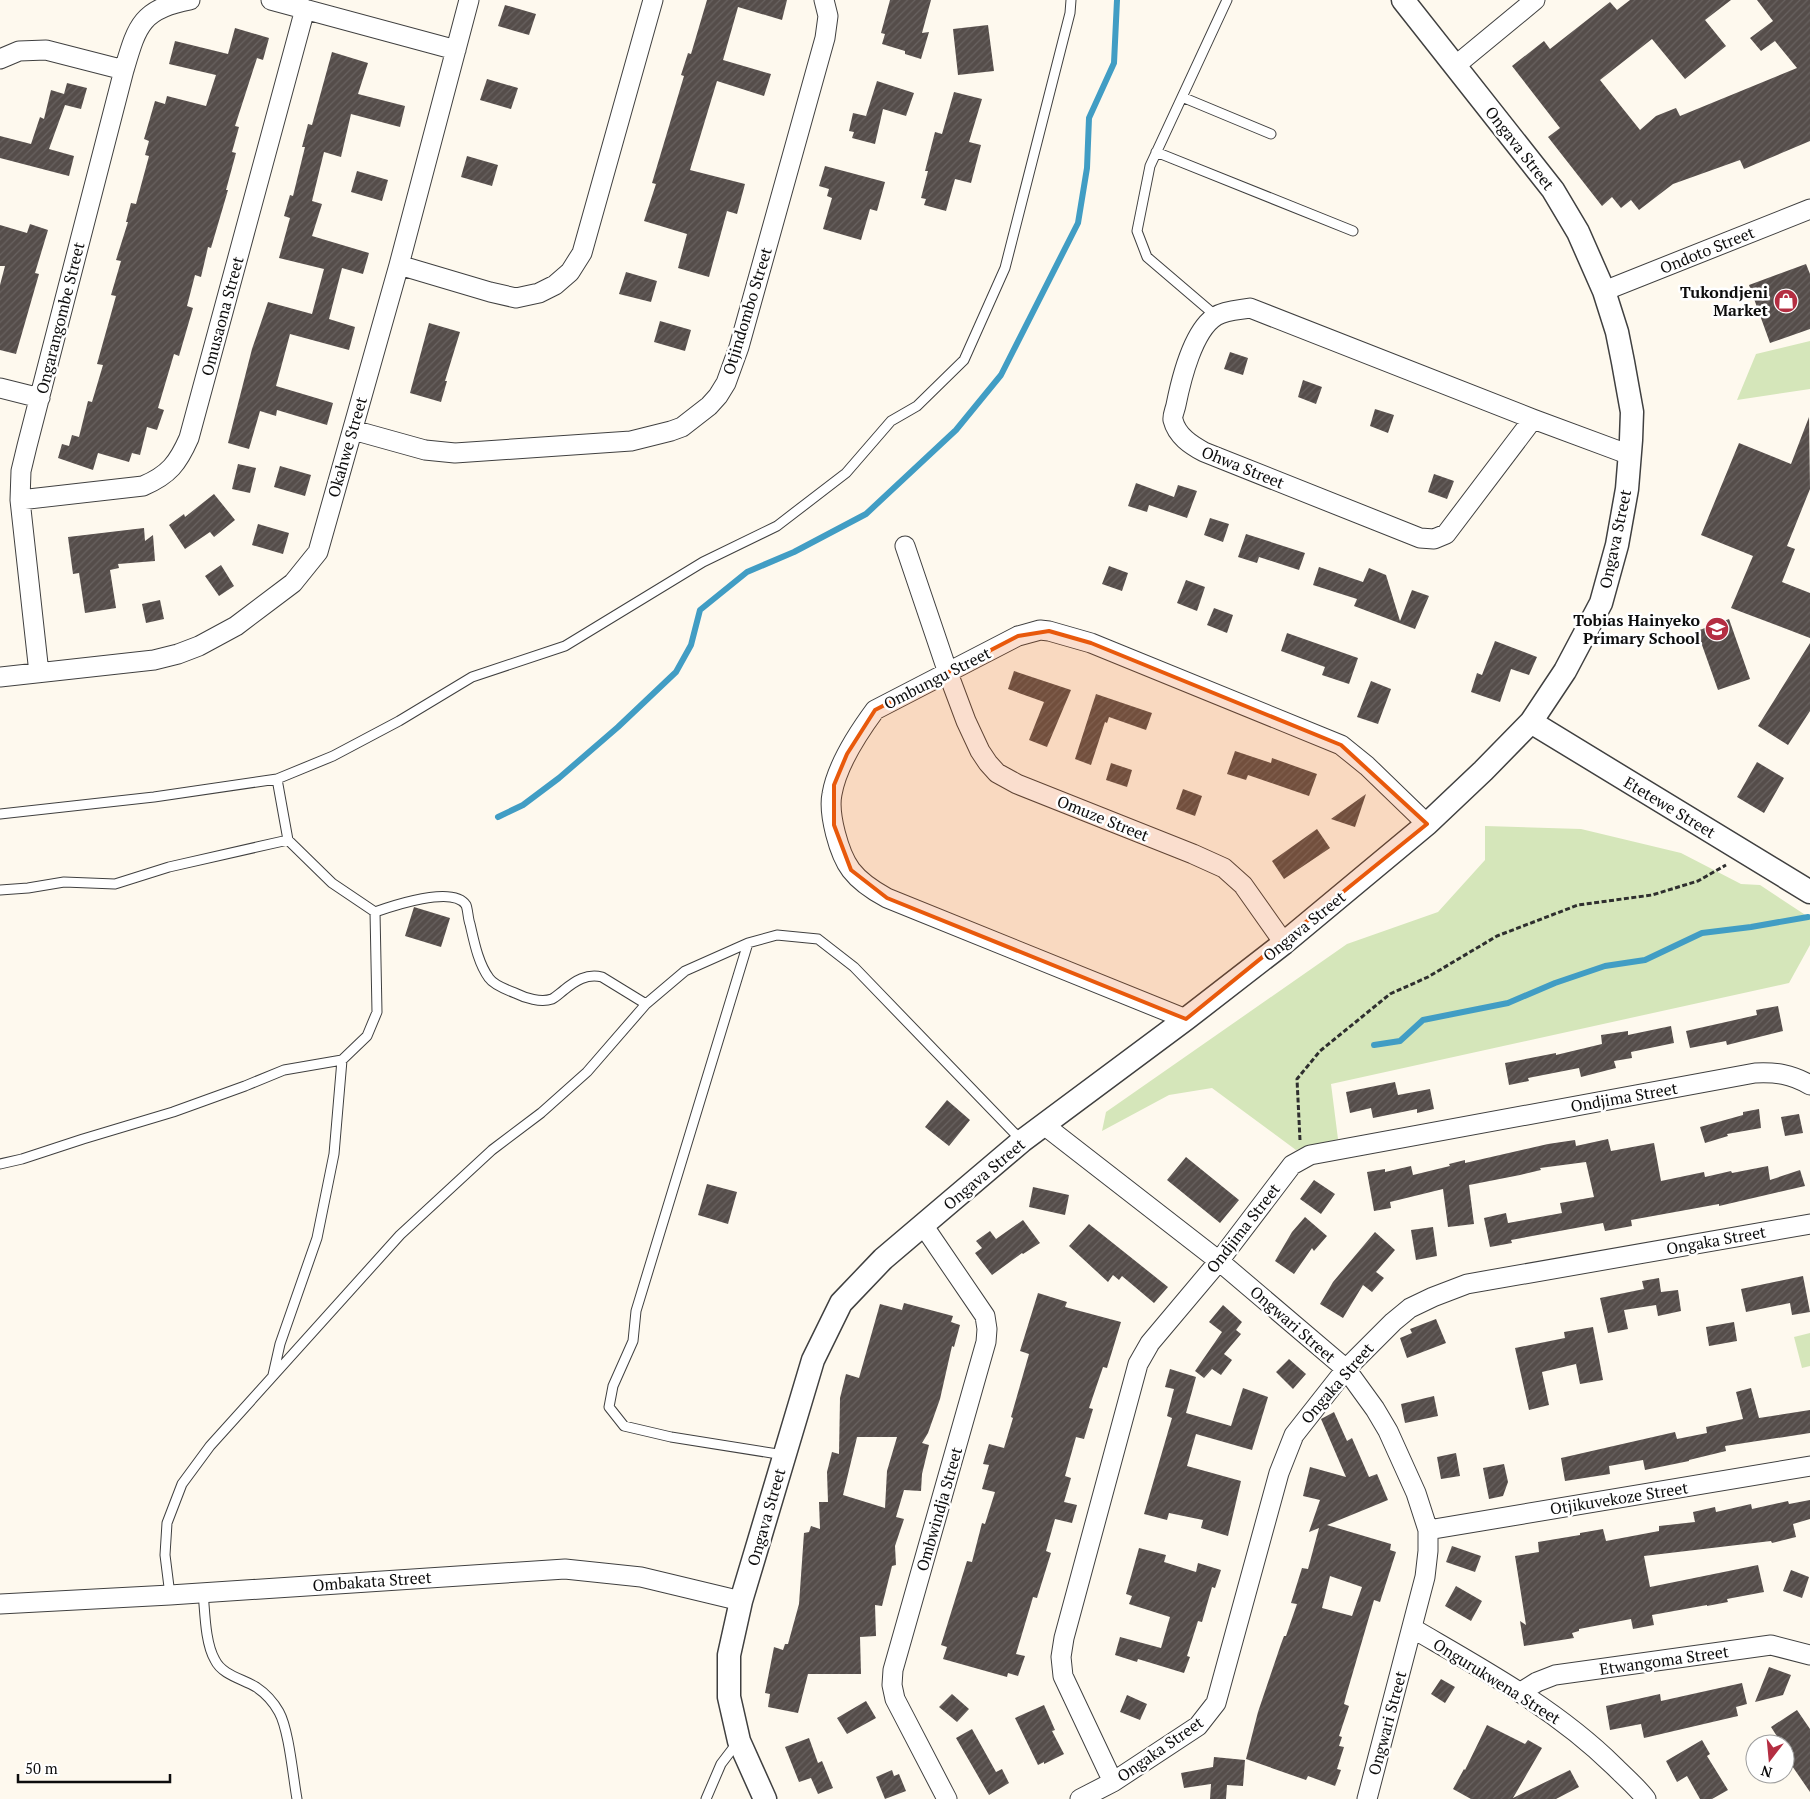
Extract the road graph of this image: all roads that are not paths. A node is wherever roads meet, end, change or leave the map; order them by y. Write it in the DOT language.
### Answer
graph roads {
  1 [pos="190,0"];
  2 [pos="271,0"];
  3 [pos="469,0"];
  4 [pos="653,0"];
  5 [pos="824,0"];
  6 [pos="1071,0"];
  7 [pos="1227,0"];
  8 [pos="1535,0"];
  9 [pos="1410,4"];
  10 [pos="305,9"];
  11 [pos="456,50"];
  12 [pos="0,59"];
  13 [pos="1455,66"];
  14 [pos="124,70"];
  15 [pos="1182,97"];
  16 [pos="1271,134"];
  17 [pos="1156,152"];
  18 [pos="1810,209"];
  19 [pos="1354,231"];
  20 [pos="399,265"];
  21 [pos="1604,291"];
  22 [pos="1216,316"];
  23 [pos="0,388"];
  24 [pos="40,398"];
  25 [pos="1533,419"];
  26 [pos="353,430"];
  27 [pos="1630,455"];
  28 [pos="20,500"];
  29 [pos="905,546"];
  30 [pos="39,673"];
  31 [pos="948,673"];
  32 [pos="0,677"];
  33 [pos="1531,722"];
  34 [pos="277,779"];
  35 [pos="0,814"];
  36 [pos="1427,824"];
  37 [pos="288,840"];
  38 [pos="0,890"];
  39 [pos="1810,892"];
  40 [pos="375,912"];
  41 [pos="748,943"];
  42 [pos="1284,943"];
  43 [pos="646,1004"];
  44 [pos="1186,1019"];
  45 [pos="342,1060"];
  46 [pos="1810,1085"];
  47 [pos="1044,1125"];
  48 [pos="1022,1142"];
  49 [pos="0,1164"];
  50 [pos="1810,1224"];
  51 [pos="922,1225"];
  52 [pos="1219,1260"];
  53 [pos="1346,1369"];
  54 [pos="273,1378"];
  55 [pos="784,1454"];
  56 [pos="1810,1466"];
  57 [pos="1428,1530"];
  58 [pos="203,1592"];
  59 [pos="170,1595"];
  60 [pos="741,1601"];
  61 [pos="0,1604"];
  62 [pos="1412,1628"];
  63 [pos="1810,1655"];
  64 [pos="1520,1692"];
  65 [pos="739,1741"];
  66 [pos="1113,1782"];
  67 [pos="297,1799"];
  68 [pos="706,1799"];
  69 [pos="765,1799"];
  70 [pos="947,1799"];
  71 [pos="1080,1799"];
  72 [pos="1367,1799"];
  73 [pos="1646,1799"];
  1 -- 14 [label="street, Ongarangombe Street"];
  2 -- 10 [label="street"];
  3 -- 11 [label="street, Okahwe Street"];
  4 -- 20 [label="street"];
  5 -- 26 [label="street, Otjindombo Street"];
  6 -- 34 [label="lane"];
  7 -- 15 [label="lane"];
  8 -- 13 [label="street"];
  9 -- 13 [label="street, Ongava Street"];
  10 -- 11 [label="street"];
  10 -- 28 [label="street, Omusaona Street"];
  11 -- 20 [label="street, Okahwe Street"];
  12 -- 14 [label="street"];
  13 -- 21 [label="street, Ongava Street"];
  14 -- 24 [label="street, Ongarangombe Street"];
  15 -- 16 [label="lane"];
  15 -- 17 [label="lane"];
  17 -- 19 [label="lane"];
  17 -- 22 [label="lane"];
  18 -- 21 [label="street, Ondoto Street"];
  20 -- 26 [label="street, Okahwe Street"];
  21 -- 27 [label="street, Ongava Street"];
  22 -- 25 [label="street"];
  22 -- 25 [label="street, Ohwa Street"];
  23 -- 24 [label="street"];
  24 -- 28 [label="street, Ongarangombe Street"];
  25 -- 27 [label="street"];
  26 -- 30 [label="street, Okahwe Street"];
  27 -- 33 [label="street, Ongava Street"];
  28 -- 30 [label="street, Ongarangombe Street"];
  29 -- 31 [label="street, Omuze Street"];
  30 -- 32 [label="street, Okahwe Street"];
  31 -- 36 [label="street, Ombungu Street"];
  31 -- 42 [label="street, Omuze Street"];
  31 -- 44 [label="street, Ombungu Street"];
  33 -- 36 [label="street, Ongava Street"];
  33 -- 39 [label="street, Etetewe Street"];
  34 -- 35 [label="lane"];
  34 -- 37 [label="lane"];
  36 -- 42 [label="street, Ongava Street"];
  37 -- 38 [label="lane"];
  37 -- 40 [label="lane"];
  40 -- 43 [label="lane"];
  40 -- 45 [label="lane"];
  41 -- 43 [label="lane"];
  41 -- 48 [label="lane"];
  41 -- 55 [label="lane"];
  42 -- 44 [label="street, Ongava Street"];
  43 -- 54 [label="lane"];
  44 -- 47 [label="street, Ongava Street"];
  45 -- 49 [label="lane"];
  45 -- 54 [label="lane"];
  46 -- 52 [label="street, Ondjima Street"];
  47 -- 48 [label="street, Ongava Street"];
  47 -- 52 [label="street, Ongwari Street"];
  48 -- 51 [label="street, Ongava Street"];
  50 -- 53 [label="street, Ongaka Street"];
  51 -- 55 [label="street, Ongava Street"];
  51 -- 70 [label="street, Ombwindja Street"];
  52 -- 53 [label="street, Ongwari Street"];
  52 -- 66 [label="street, Ondjima Street"];
  53 -- 57 [label="street, Ongwari Street"];
  53 -- 66 [label="street, Ongaka Street"];
  54 -- 59 [label="lane"];
  55 -- 60 [label="street, Ongava Street"];
  56 -- 57 [label="street, Otjikuvekoze Street"];
  57 -- 62 [label="street, Ongwari Street"];
  58 -- 59 [label="street, Ombakata Street"];
  58 -- 60 [label="street, Ombakata Street"];
  58 -- 67 [label="lane"];
  59 -- 61 [label="street, Ombakata Street"];
  60 -- 65 [label="street, Ongava Street"];
  62 -- 64 [label="street, Ongurukwena Street"];
  62 -- 72 [label="street, Ongwari Street"];
  63 -- 64 [label="street, Etwangoma Street"];
  64 -- 73 [label="street, Ongurukwena Street"];
  65 -- 68 [label="lane"];
  65 -- 69 [label="street, Ongava Street"];
  66 -- 71 [label="street, Ongaka Street"];
}
